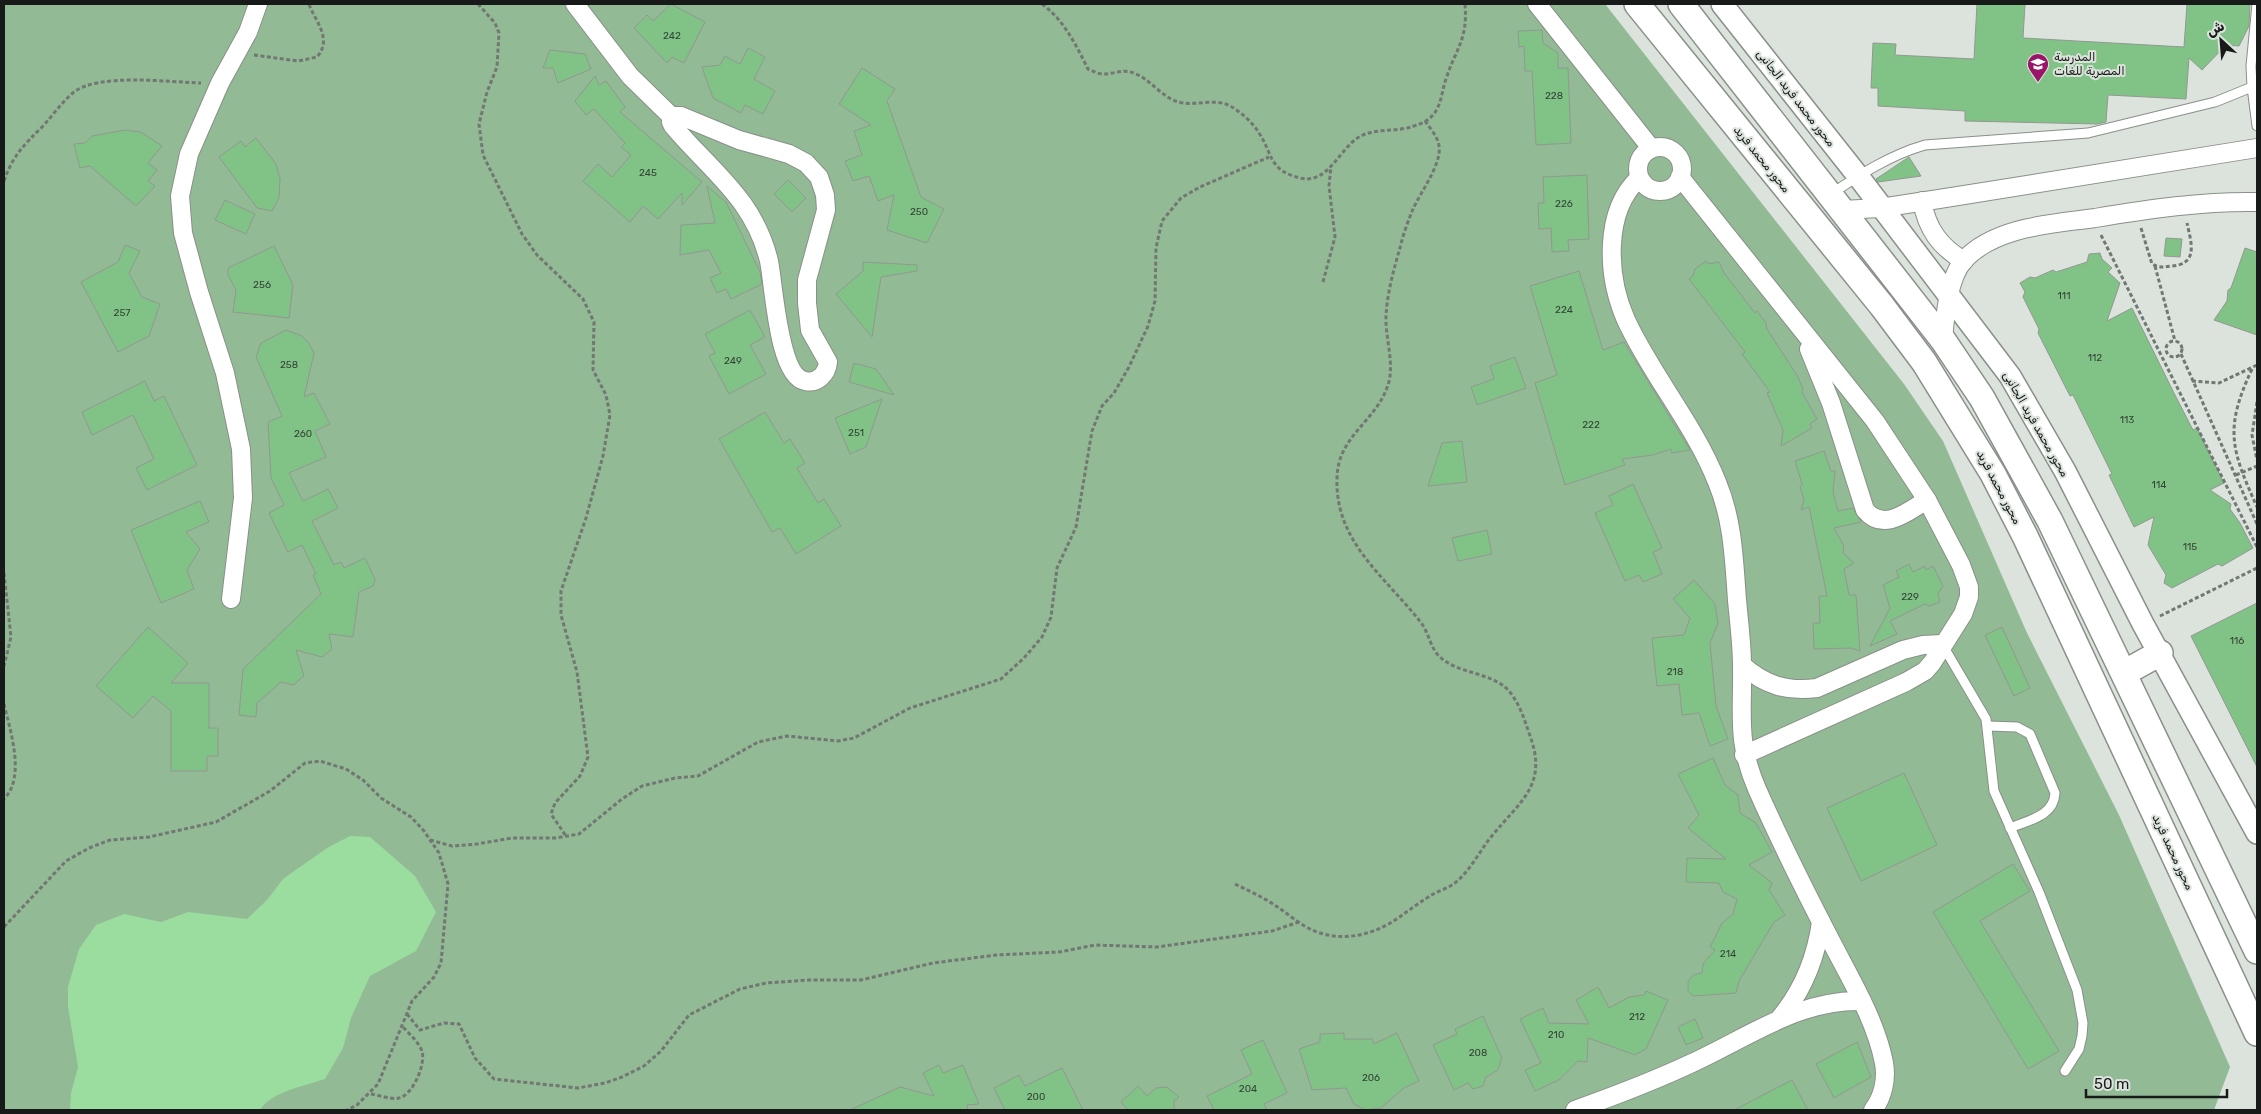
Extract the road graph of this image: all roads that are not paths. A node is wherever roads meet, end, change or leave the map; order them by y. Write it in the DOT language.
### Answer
graph roads {
  1 [pos="258,4"];
  2 [pos="576,4"];
  3 [pos="1537,4"];
  4 [pos="1637,4"];
  5 [pos="1681,4"];
  6 [pos="1722,4"];
  7 [pos="2257,4"];
  8 [pos="2252,87"];
  9 [pos="673,118"];
  10 [pos="2257,126"];
  11 [pos="1651,148"];
  12 [pos="2257,148"];
  13 [pos="1858,176"];
  14 [pos="1680,177"];
  15 [pos="1639,178"];
  16 [pos="1922,201"];
  17 [pos="2257,202"];
  18 [pos="1836,203"];
  19 [pos="1880,208"];
  20 [pos="1964,261"];
  21 [pos="1949,297"];
  22 [pos="1801,330"];
  23 [pos="1942,340"];
  24 [pos="1927,500"];
  25 [pos="231,599"];
  26 [pos="1942,644"];
  27 [pos="2160,654"];
  28 [pos="1742,665"];
  29 [pos="2124,673"];
  30 [pos="1988,726"];
  31 [pos="1744,755"];
  32 [pos="2010,828"];
  33 [pos="2257,832"];
  34 [pos="1821,922"];
  35 [pos="2257,951"];
  36 [pos="1862,1001"];
  37 [pos="1778,1020"];
  38 [pos="2257,1033"];
  39 [pos="2065,1071"];
  40 [pos="1575,1110"];
  41 [pos="1873,1110"];
  1 -- 25 [label="street"];
  2 -- 9 [label="street"];
  3 -- 11 [label="street"];
  4 -- 38 [label="main road, محور محمد فريد"];
  5 -- 18 [label="main road"];
  6 -- 13 [label="street, محور محمد فريد الجانبى"];
  7 -- 8 [label="lane"];
  8 -- 10 [label="lane"];
  8 -- 13 [label="lane"];
  9 -- 9 [label="street"];
  11 -- 14 [label="street"];
  11 -- 15 [label="street"];
  12 -- 16 [label="street"];
  13 -- 18 [label="lane"];
  13 -- 19 [label="street, محور محمد فريد الجانبى"];
  14 -- 15 [label="street"];
  14 -- 22 [label="street"];
  15 -- 28 [label="street"];
  16 -- 19 [label="street"];
  16 -- 20 [label="street"];
  17 -- 20 [label="street"];
  18 -- 19 [label="street"];
  18 -- 23 [label="main road"];
  19 -- 21 [label="street, محور محمد فريد الجانبى"];
  20 -- 21 [label="street"];
  21 -- 23 [label="street"];
  21 -- 27 [label="street, محور محمد فريد الجانبى"];
  22 -- 24 [label="street"];
  22 -- 24 [label="street"];
  23 -- 29 [label="main road"];
  24 -- 26 [label="street"];
  26 -- 28 [label="street"];
  26 -- 30 [label="lane"];
  26 -- 31 [label="street"];
  27 -- 29 [label="main road"];
  27 -- 33 [label="street, محور محمد فريد الجانبى"];
  28 -- 31 [label="street"];
  29 -- 35 [label="main road"];
  30 -- 32 [label="lane"];
  30 -- 32 [label="lane"];
  31 -- 34 [label="street"];
  32 -- 39 [label="lane"];
  34 -- 36 [label="street"];
  34 -- 37 [label="street"];
  36 -- 37 [label="street"];
  36 -- 41 [label="street"];
  37 -- 40 [label="street"];
}
